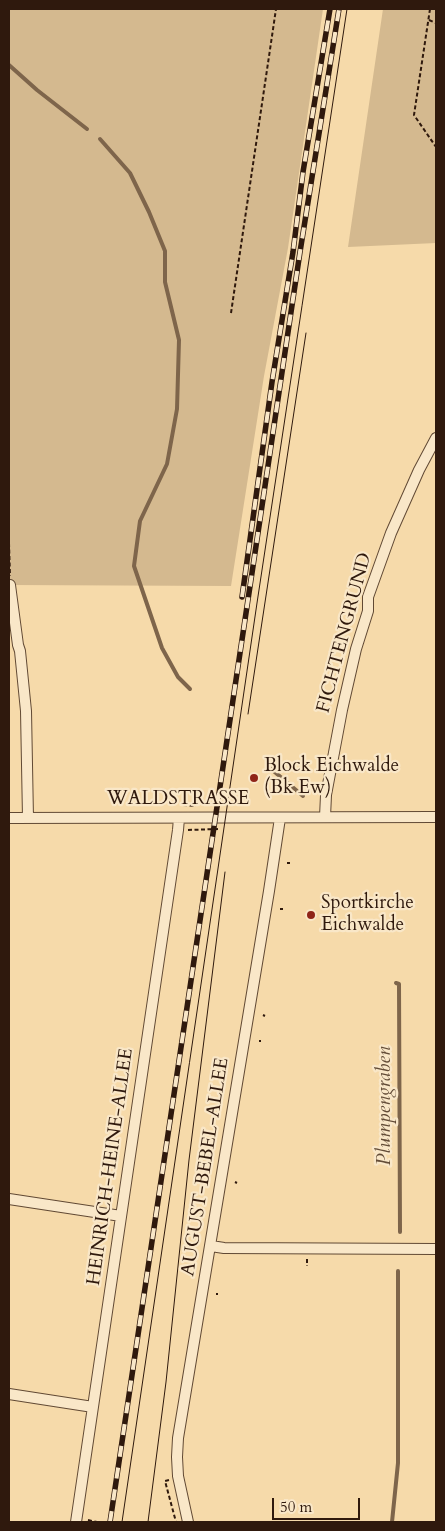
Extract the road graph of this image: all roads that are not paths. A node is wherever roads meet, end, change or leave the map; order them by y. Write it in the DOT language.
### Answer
graph roads {
  1 [pos="436,438"];
  2 [pos="10,586"];
  3 [pos="326,817"];
  4 [pos="436,817"];
  5 [pos="9,818"];
  6 [pos="28,818"];
  7 [pos="178,818"];
  8 [pos="280,818"];
  9 [pos="9,1199"];
  10 [pos="121,1216"];
  11 [pos="211,1246"];
  12 [pos="436,1248"];
  13 [pos="9,1394"];
  14 [pos="93,1407"];
  15 [pos="76,1522"];
  16 [pos="188,1522"];
  1 -- 3 [label="street, FICHTENGRUND"];
  2 -- 6 [label="street"];
  3 -- 4 [label="street, WALDSTRASSE"];
  3 -- 8 [label="street, WALDSTRASSE"];
  5 -- 6 [label="street, WALDSTRASSE"];
  6 -- 7 [label="street, WALDSTRASSE"];
  7 -- 8 [label="street, WALDSTRASSE"];
  7 -- 10 [label="street, HEINRICH-HEINE-ALLEE"];
  8 -- 11 [label="street, AUGUST-BEBEL-ALLEE"];
  9 -- 10 [label="street"];
  10 -- 14 [label="street, HEINRICH-HEINE-ALLEE"];
  11 -- 12 [label="street"];
  11 -- 16 [label="street, AUGUST-BEBEL-ALLEE"];
  13 -- 14 [label="street"];
  14 -- 15 [label="street, HEINRICH-HEINE-ALLEE"];
}
